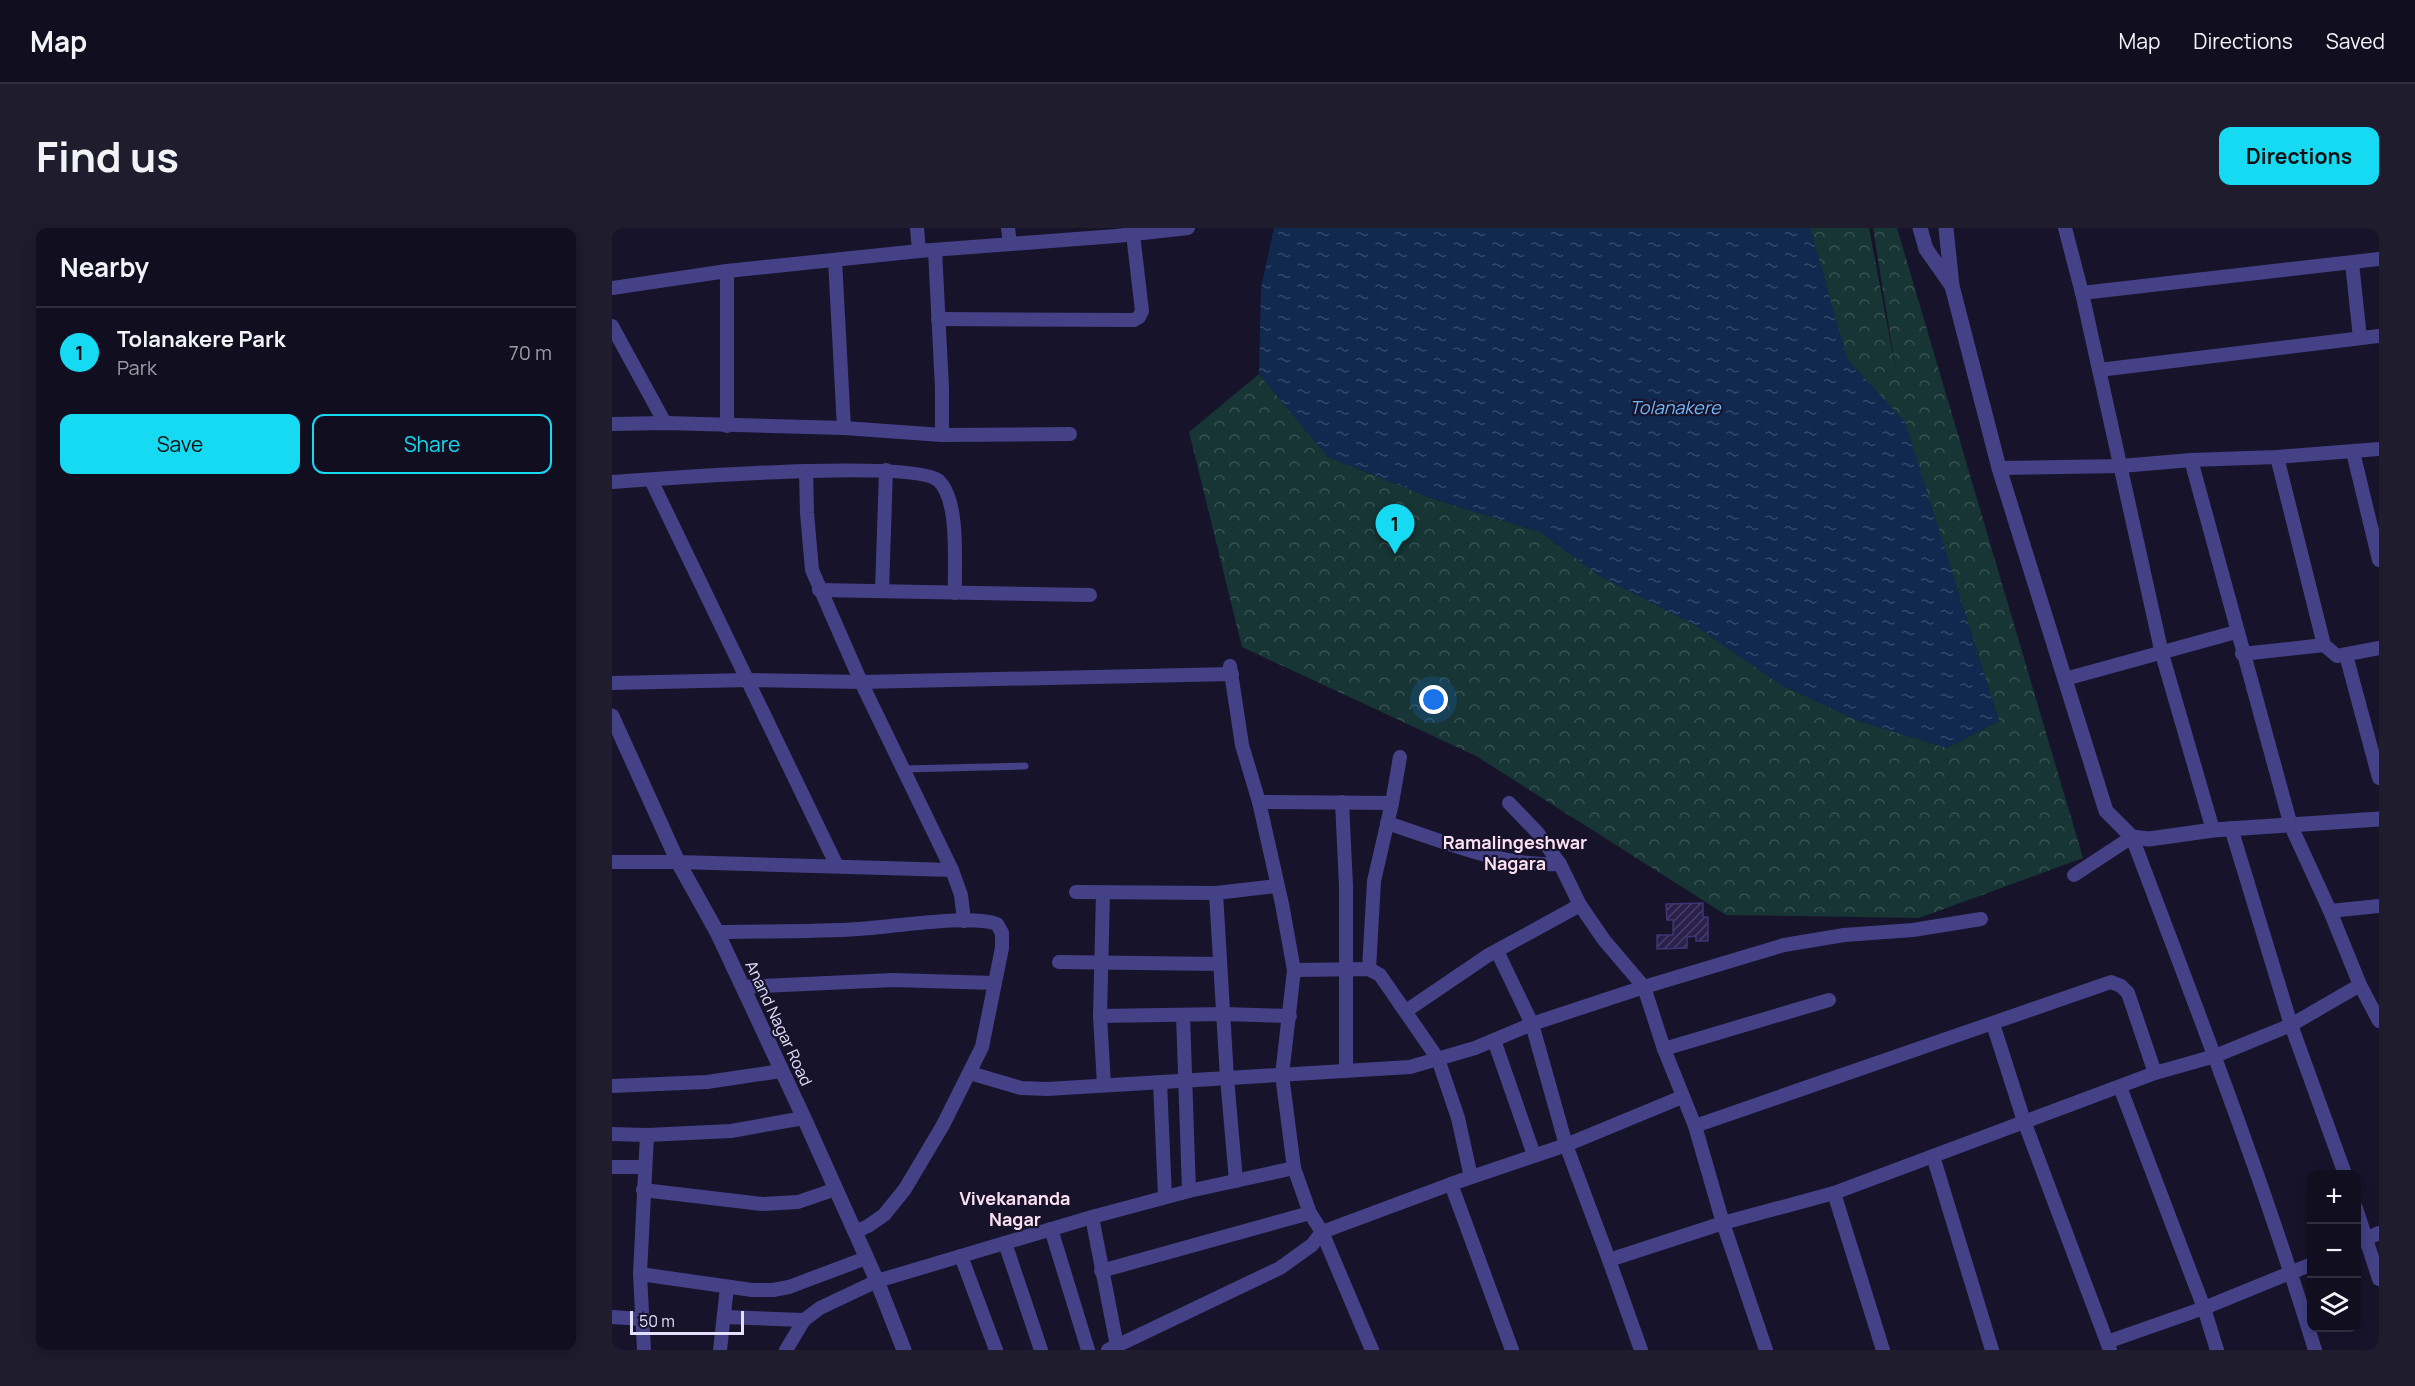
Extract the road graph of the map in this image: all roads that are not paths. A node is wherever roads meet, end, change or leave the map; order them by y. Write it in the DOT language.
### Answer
graph roads {
  1 [pos="917,228"];
  2 [pos="1008,228"];
  3 [pos="1188,228"];
  4 [pos="1920,228"];
  5 [pos="1946,228"];
  6 [pos="2065,228"];
  7 [pos="1115,232"];
  8 [pos="1133,234"];
  9 [pos="1010,244"];
  10 [pos="935,250"];
  11 [pos="920,251"];
  12 [pos="2379,259"];
  13 [pos="835,260"];
  14 [pos="2352,263"];
  15 [pos="727,271"];
  16 [pos="1952,286"];
  17 [pos="612,288"];
  18 [pos="2082,293"];
  19 [pos="938,319"];
  20 [pos="612,326"];
  21 [pos="2379,336"];
  22 [pos="2360,338"];
  23 [pos="2099,370"];
  24 [pos="664,423"];
  25 [pos="612,424"];
  26 [pos="727,426"];
  27 [pos="844,428"];
  28 [pos="1070,434"];
  29 [pos="942,435"];
  30 [pos="2379,449"];
  31 [pos="2353,452"];
  32 [pos="2277,457"];
  33 [pos="2191,460"];
  34 [pos="2121,466"];
  35 [pos="1999,468"];
  36 [pos="886,470"];
  37 [pos="806,472"];
  38 [pos="651,480"];
  39 [pos="612,482"];
  40 [pos="2379,560"];
  41 [pos="819,590"];
  42 [pos="882,591"];
  43 [pos="955,592"];
  44 [pos="1090,595"];
  45 [pos="2236,632"];
  46 [pos="2324,645"];
  47 [pos="2379,648"];
  48 [pos="2162,654"];
  49 [pos="2242,654"];
  50 [pos="2346,655"];
  51 [pos="2065,679"];
  52 [pos="748,680"];
  53 [pos="861,682"];
  54 [pos="612,683"];
  55 [pos="612,716"];
  56 [pos="618,742"];
  57 [pos="1400,757"];
  58 [pos="1025,766"];
  59 [pos="904,769"];
  60 [pos="2379,778"];
  61 [pos="1259,802"];
  62 [pos="1342,802"];
  63 [pos="1392,803"];
  64 [pos="1509,803"];
  65 [pos="2379,819"];
  66 [pos="1387,823"];
  67 [pos="2291,826"];
  68 [pos="2231,828"];
  69 [pos="2213,830"];
  70 [pos="2132,837"];
  71 [pos="612,862"];
  72 [pos="678,862"];
  73 [pos="1560,864"];
  74 [pos="837,866"];
  75 [pos="952,870"];
  76 [pos="2074,875"];
  77 [pos="1277,886"];
  78 [pos="1076,892"];
  79 [pos="1103,893"];
  80 [pos="1216,894"];
  81 [pos="1580,905"];
  82 [pos="2379,906"];
  83 [pos="2330,911"];
  84 [pos="1981,919"];
  85 [pos="964,921"];
  86 [pos="717,932"];
  87 [pos="1497,951"];
  88 [pos="1059,962"];
  89 [pos="1101,964"];
  90 [pos="1220,964"];
  91 [pos="1347,969"];
  92 [pos="1369,969"];
  93 [pos="1294,970"];
  94 [pos="995,983"];
  95 [pos="2360,985"];
  96 [pos="743,987"];
  97 [pos="1644,987"];
  98 [pos="1829,1000"];
  99 [pos="1406,1011"];
  100 [pos="1224,1014"];
  101 [pos="1184,1015"];
  102 [pos="1100,1016"];
  103 [pos="1290,1016"];
  104 [pos="2379,1021"];
  105 [pos="1532,1024"];
  106 [pos="1993,1024"];
  107 [pos="2291,1025"];
  108 [pos="1494,1040"];
  109 [pos="1664,1049"];
  110 [pos="2215,1056"];
  111 [pos="1438,1059"];
  112 [pos="1346,1070"];
  113 [pos="781,1071"];
  114 [pos="970,1073"];
  115 [pos="2155,1073"];
  116 [pos="1282,1075"];
  117 [pos="1227,1078"];
  118 [pos="1185,1080"];
  119 [pos="1160,1082"];
  120 [pos="1104,1085"];
  121 [pos="612,1086"];
  122 [pos="2120,1087"];
  123 [pos="1682,1098"];
  124 [pos="804,1118"];
  125 [pos="2024,1120"];
  126 [pos="1695,1126"];
  127 [pos="612,1134"];
  128 [pos="647,1135"];
  129 [pos="1566,1144"];
  130 [pos="1534,1155"];
  131 [pos="1933,1156"];
  132 [pos="612,1167"];
  133 [pos="644,1167"];
  134 [pos="1294,1168"];
  135 [pos="2344,1170"];
  136 [pos="1471,1177"];
  137 [pos="1236,1181"];
  138 [pos="1451,1184"];
  139 [pos="836,1189"];
  140 [pos="643,1190"];
  141 [pos="1189,1191"];
  142 [pos="1833,1193"];
  143 [pos="1165,1197"];
  144 [pos="1310,1213"];
  145 [pos="1092,1217"];
  146 [pos="2361,1220"];
  147 [pos="1723,1223"];
  148 [pos="1051,1229"];
  149 [pos="855,1232"];
  150 [pos="1322,1232"];
  151 [pos="2368,1238"];
  152 [pos="1005,1243"];
  153 [pos="961,1256"];
  154 [pos="866,1258"];
  155 [pos="1609,1260"];
  156 [pos="2307,1266"];
  157 [pos="1101,1271"];
  158 [pos="2292,1273"];
  159 [pos="640,1274"];
  160 [pos="2379,1280"];
  161 [pos="877,1281"];
  162 [pos="727,1287"];
  163 [pos="2204,1308"];
  164 [pos="612,1317"];
  165 [pos="725,1317"];
  166 [pos="641,1319"];
  167 [pos="804,1320"];
  168 [pos="2108,1346"];
  169 [pos="1112,1348"];
  170 [pos="644,1350"];
  171 [pos="720,1350"];
  172 [pos="786,1350"];
  173 [pos="904,1350"];
  174 [pos="996,1350"];
  175 [pos="1041,1350"];
  176 [pos="1088,1350"];
  177 [pos="1372,1350"];
  178 [pos="1512,1350"];
  179 [pos="1641,1350"];
  180 [pos="1767,1350"];
  181 [pos="1883,1350"];
  182 [pos="1992,1350"];
  183 [pos="2217,1350"];
  184 [pos="2315,1350"];
  1 -- 11 [label="street"];
  2 -- 9 [label="street"];
  3 -- 8 [label="street"];
  4 -- 16 [label="street"];
  5 -- 16 [label="street"];
  6 -- 18 [label="street"];
  7 -- 8 [label="street"];
  7 -- 9 [label="street"];
  8 -- 19 [label="street"];
  9 -- 10 [label="street"];
  10 -- 11 [label="street"];
  10 -- 19 [label="street"];
  11 -- 13 [label="street"];
  12 -- 14 [label="street"];
  13 -- 15 [label="street"];
  13 -- 27 [label="street"];
  14 -- 18 [label="street"];
  14 -- 22 [label="street"];
  15 -- 17 [label="street"];
  15 -- 26 [label="street"];
  16 -- 35 [label="street"];
  18 -- 23 [label="street"];
  19 -- 29 [label="street"];
  20 -- 24 [label="street"];
  21 -- 22 [label="street"];
  22 -- 23 [label="street"];
  23 -- 34 [label="street"];
  24 -- 25 [label="street"];
  24 -- 26 [label="street"];
  26 -- 27 [label="street"];
  27 -- 29 [label="street"];
  28 -- 29 [label="street"];
  30 -- 31 [label="street"];
  31 -- 32 [label="street"];
  31 -- 40 [label="street"];
  32 -- 33 [label="street"];
  32 -- 46 [label="street"];
  33 -- 34 [label="street"];
  33 -- 45 [label="street"];
  34 -- 35 [label="street"];
  34 -- 48 [label="street"];
  35 -- 51 [label="street"];
  36 -- 37 [label="street"];
  36 -- 42 [label="street"];
  36 -- 43 [label="street"];
  37 -- 38 [label="street"];
  37 -- 41 [label="street"];
  38 -- 39 [label="street"];
  38 -- 52 [label="street"];
  41 -- 42 [label="street"];
  41 -- 53 [label="street"];
  42 -- 43 [label="street"];
  43 -- 44 [label="street"];
  45 -- 48 [label="street"];
  45 -- 49 [label="street"];
  46 -- 49 [label="street"];
  46 -- 50 [label="street"];
  47 -- 50 [label="street"];
  48 -- 51 [label="street"];
  48 -- 69 [label="street"];
  49 -- 67 [label="street"];
  50 -- 60 [label="street"];
  51 -- 70 [label="street"];
  52 -- 53 [label="street"];
  52 -- 54 [label="street"];
  52 -- 74 [label="street"];
  53 -- 59 [label="street"];
  53 -- 61 [label="street"];
  55 -- 56 [label="street, Anand Nagar Road"];
  56 -- 72 [label="street, Anand Nagar Road"];
  57 -- 63 [label="street"];
  58 -- 59 [label="lane"];
  59 -- 75 [label="street"];
  61 -- 62 [label="street"];
  61 -- 77 [label="street"];
  62 -- 63 [label="street"];
  62 -- 91 [label="street"];
  63 -- 66 [label="street"];
  64 -- 73 [label="street"];
  65 -- 67 [label="street"];
  66 -- 73 [label="street"];
  66 -- 92 [label="street"];
  67 -- 68 [label="street"];
  67 -- 83 [label="street"];
  68 -- 69 [label="street"];
  68 -- 107 [label="street"];
  69 -- 70 [label="street"];
  70 -- 76 [label="street"];
  70 -- 110 [label="street"];
  71 -- 72 [label="street"];
  72 -- 74 [label="street"];
  72 -- 86 [label="street, Anand Nagar Road"];
  73 -- 81 [label="street"];
  74 -- 75 [label="street"];
  75 -- 85 [label="street"];
  77 -- 80 [label="street"];
  77 -- 93 [label="street"];
  78 -- 79 [label="street"];
  79 -- 80 [label="street"];
  79 -- 89 [label="street"];
  80 -- 90 [label="street"];
  81 -- 87 [label="street"];
  81 -- 97 [label="street"];
  82 -- 83 [label="street"];
  83 -- 95 [label="street"];
  84 -- 97 [label="street"];
  85 -- 86 [label="street"];
  85 -- 94 [label="street"];
  86 -- 96 [label="street, Anand Nagar Road"];
  87 -- 99 [label="street"];
  87 -- 105 [label="street"];
  88 -- 89 [label="street"];
  89 -- 90 [label="street"];
  89 -- 102 [label="street"];
  90 -- 100 [label="street"];
  91 -- 92 [label="street"];
  91 -- 93 [label="street"];
  91 -- 112 [label="street"];
  92 -- 99 [label="street"];
  93 -- 103 [label="street"];
  94 -- 96 [label="street"];
  94 -- 114 [label="street"];
  95 -- 104 [label="street"];
  95 -- 107 [label="street"];
  96 -- 113 [label="street, Anand Nagar Road"];
  97 -- 105 [label="street"];
  97 -- 109 [label="street"];
  98 -- 109 [label="street"];
  99 -- 111 [label="street"];
  100 -- 101 [label="street"];
  100 -- 103 [label="street"];
  100 -- 117 [label="street"];
  101 -- 102 [label="street"];
  101 -- 118 [label="street"];
  102 -- 120 [label="street"];
  103 -- 116 [label="street"];
  105 -- 108 [label="street"];
  105 -- 129 [label="street"];
  106 -- 115 [label="street"];
  106 -- 125 [label="street"];
  106 -- 126 [label="street"];
  107 -- 110 [label="street"];
  107 -- 135 [label="street"];
  108 -- 111 [label="street"];
  108 -- 130 [label="street"];
  109 -- 123 [label="street"];
  110 -- 115 [label="street"];
  110 -- 158 [label="street"];
  111 -- 112 [label="street"];
  111 -- 136 [label="street"];
  112 -- 116 [label="street"];
  113 -- 121 [label="street"];
  113 -- 124 [label="street, Anand Nagar Road"];
  114 -- 120 [label="street"];
  114 -- 149 [label="street"];
  115 -- 122 [label="street"];
  116 -- 117 [label="street"];
  116 -- 134 [label="street"];
  117 -- 118 [label="street"];
  117 -- 137 [label="street"];
  118 -- 119 [label="street"];
  118 -- 141 [label="street"];
  119 -- 120 [label="street"];
  119 -- 143 [label="street"];
  122 -- 125 [label="street"];
  122 -- 163 [label="street"];
  123 -- 126 [label="street"];
  123 -- 129 [label="street"];
  124 -- 128 [label="street"];
  124 -- 139 [label="street, Anand Nagar Road"];
  125 -- 131 [label="street"];
  125 -- 168 [label="street"];
  126 -- 147 [label="street"];
  127 -- 128 [label="street"];
  128 -- 133 [label="street"];
  129 -- 130 [label="street"];
  129 -- 155 [label="street"];
  130 -- 136 [label="street"];
  131 -- 142 [label="street"];
  131 -- 182 [label="street"];
  132 -- 133 [label="street"];
  133 -- 140 [label="street"];
  134 -- 137 [label="street"];
  134 -- 144 [label="street"];
  136 -- 138 [label="street"];
  137 -- 141 [label="street"];
  138 -- 150 [label="street"];
  138 -- 178 [label="street"];
  139 -- 140 [label="street"];
  139 -- 149 [label="street, Anand Nagar Road"];
  140 -- 159 [label="street"];
  141 -- 143 [label="street"];
  142 -- 147 [label="street"];
  142 -- 181 [label="street"];
  143 -- 145 [label="street"];
  144 -- 150 [label="street"];
  144 -- 157 [label="street"];
  145 -- 148 [label="street"];
  145 -- 157 [label="street"];
  146 -- 151 [label="street"];
  147 -- 155 [label="street"];
  147 -- 180 [label="street"];
  148 -- 152 [label="street"];
  148 -- 176 [label="street"];
  149 -- 154 [label="street, Anand Nagar Road"];
  150 -- 169 [label="street"];
  150 -- 177 [label="street"];
  151 -- 160 [label="street"];
  152 -- 153 [label="street"];
  152 -- 175 [label="street"];
  153 -- 161 [label="street"];
  153 -- 174 [label="street"];
  154 -- 161 [label="street, Anand Nagar Road"];
  154 -- 162 [label="street"];
  155 -- 179 [label="street"];
  156 -- 158 [label="street"];
  157 -- 169 [label="street"];
  158 -- 163 [label="street"];
  158 -- 184 [label="street"];
  159 -- 162 [label="street"];
  159 -- 166 [label="street"];
  161 -- 167 [label="street"];
  161 -- 173 [label="street, Anand Nagar Road"];
  162 -- 165 [label="street"];
  163 -- 168 [label="street"];
  163 -- 183 [label="street"];
  164 -- 166 [label="street"];
  165 -- 167 [label="street"];
  165 -- 171 [label="street"];
  166 -- 170 [label="street"];
  167 -- 172 [label="street"];
}
